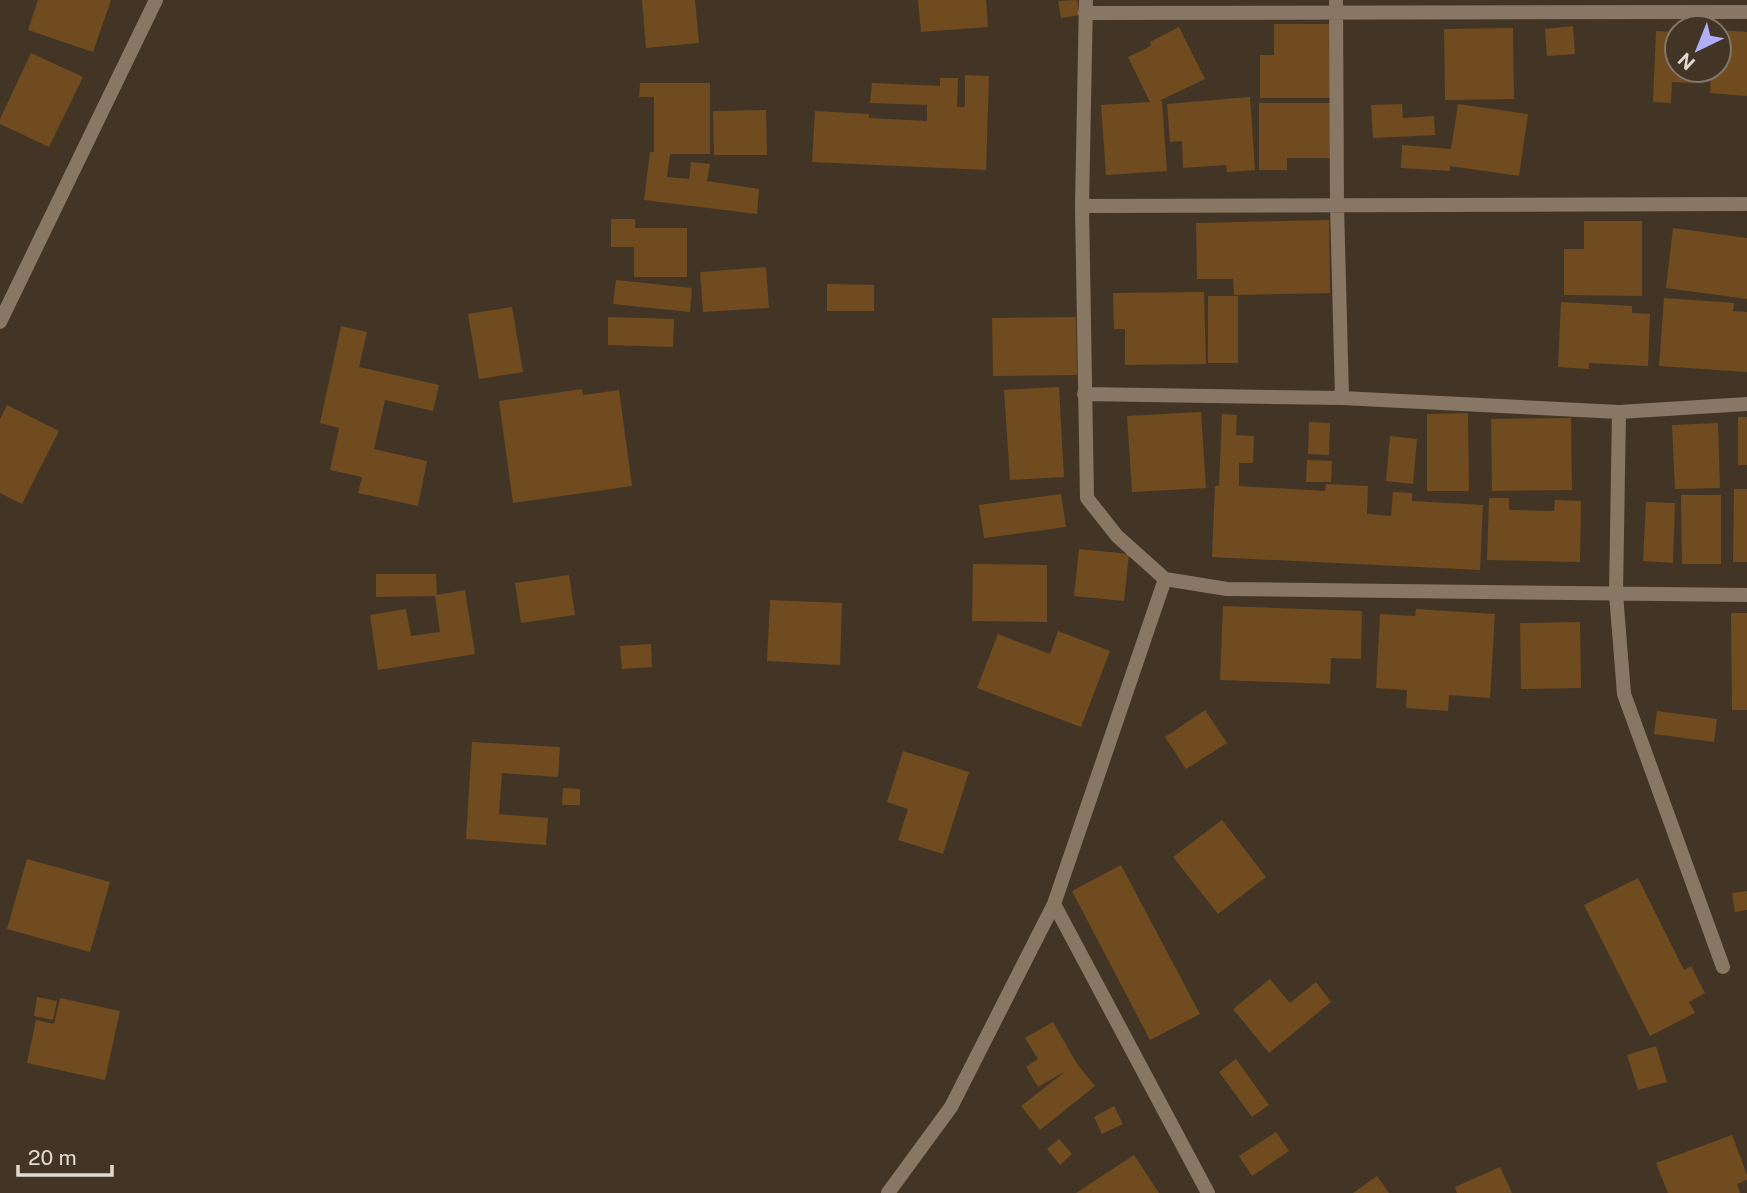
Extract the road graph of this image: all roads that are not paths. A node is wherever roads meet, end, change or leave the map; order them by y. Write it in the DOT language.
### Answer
graph roads {
  1 [pos="156,0"];
  2 [pos="1336,6"];
  3 [pos="1611,6"];
  4 [pos="1085,7"];
  5 [pos="1747,12"];
  6 [pos="1747,204"];
  7 [pos="1337,205"];
  8 [pos="1082,206"];
  9 [pos="0,322"];
  10 [pos="1084,394"];
  11 [pos="1342,398"];
  12 [pos="1747,404"];
  13 [pos="1619,411"];
  14 [pos="1165,579"];
  15 [pos="1616,594"];
  16 [pos="1747,595"];
  17 [pos="1054,904"];
  18 [pos="1723,967"];
  19 [pos="888,1193"];
  20 [pos="1208,1193"];
  1 -- 9 [label="street"];
  2 -- 3 [label="street"];
  2 -- 4 [label="street"];
  2 -- 7 [label="street"];
  3 -- 5 [label="street"];
  4 -- 8 [label="street"];
  6 -- 7 [label="street"];
  7 -- 8 [label="street"];
  7 -- 11 [label="street"];
  8 -- 10 [label="street"];
  10 -- 11 [label="street"];
  10 -- 14 [label="street"];
  11 -- 13 [label="street"];
  12 -- 13 [label="street"];
  13 -- 15 [label="street"];
  14 -- 15 [label="street"];
  14 -- 17 [label="street"];
  15 -- 16 [label="street"];
  15 -- 18 [label="street"];
  17 -- 19 [label="street"];
  17 -- 20 [label="street"];
}
